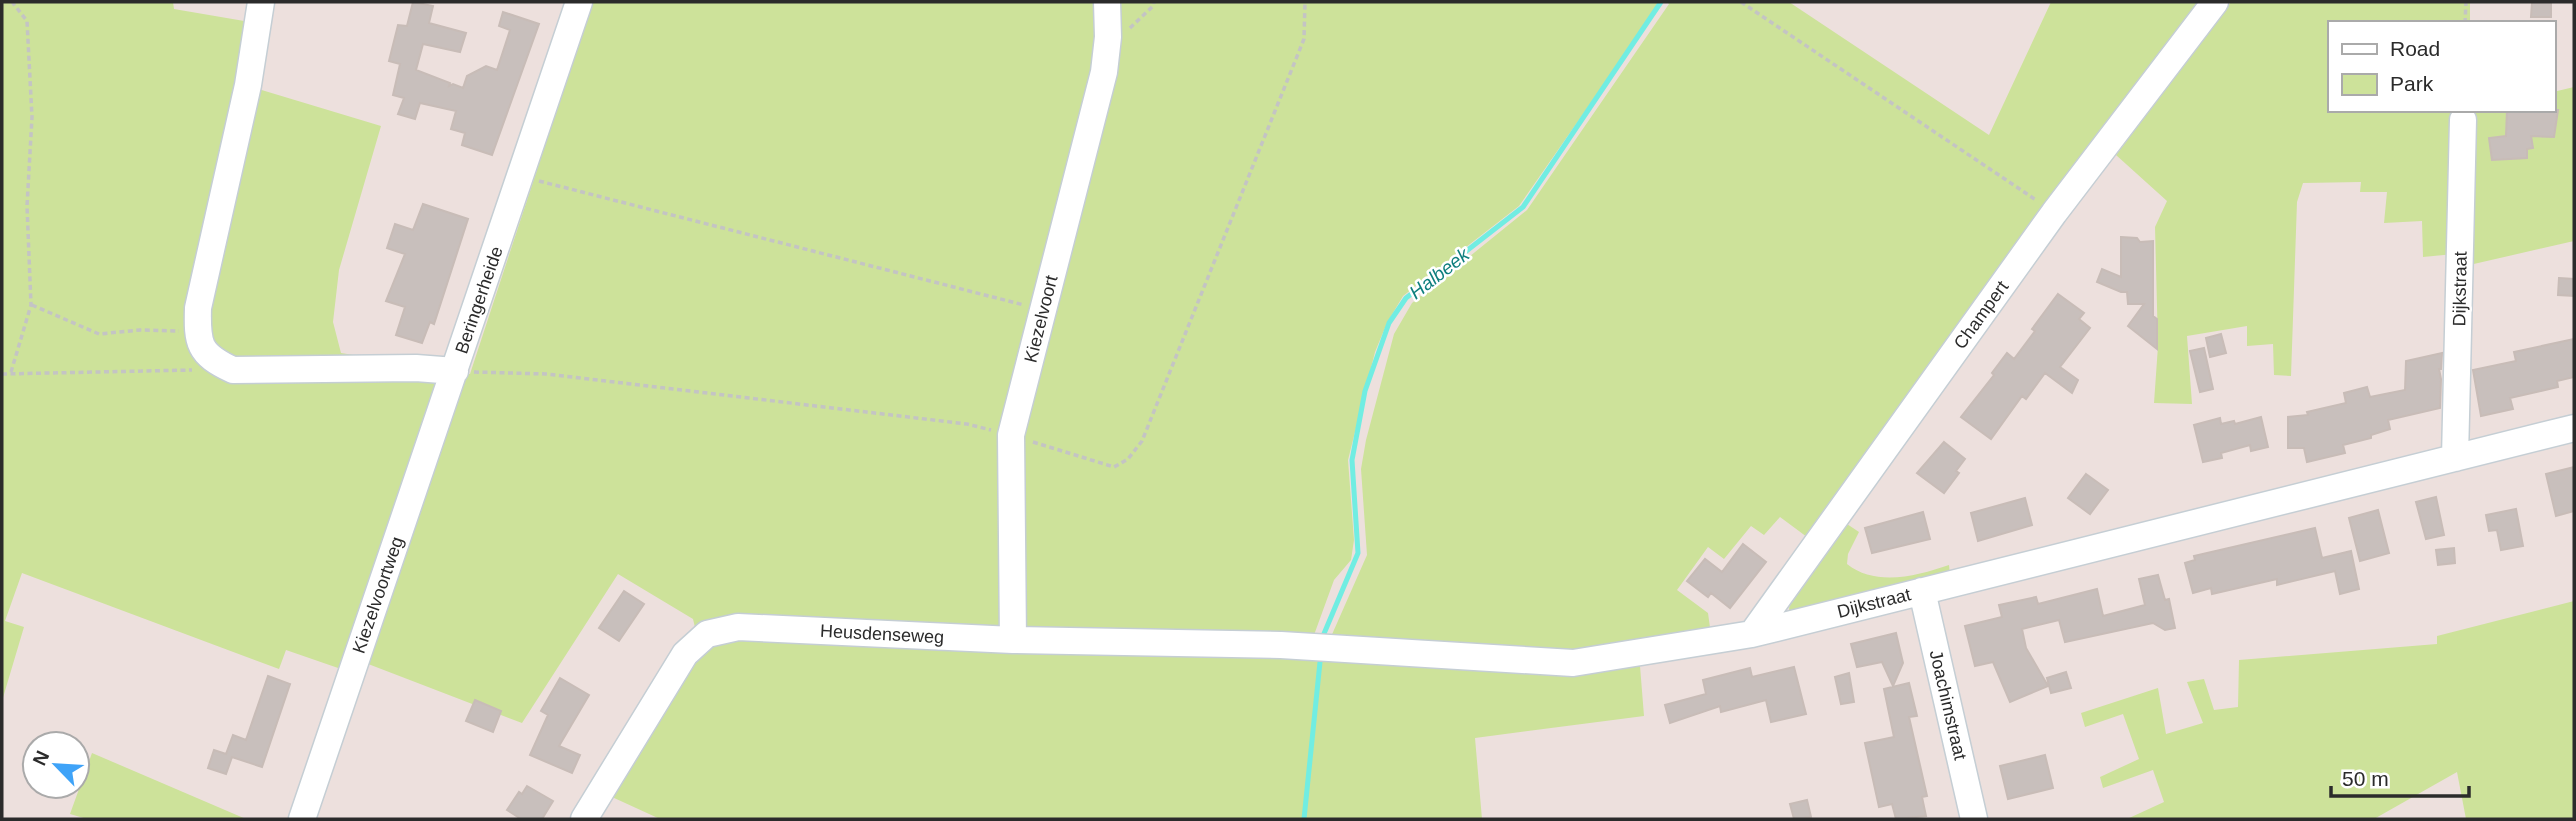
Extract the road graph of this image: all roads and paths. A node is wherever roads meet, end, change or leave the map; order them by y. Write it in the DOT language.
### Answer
graph roads {
  1 [pos="12,2"];
  2 [pos="261,2"];
  3 [pos="579,2"];
  4 [pos="1107,2"];
  5 [pos="1154,2"];
  6 [pos="1305,2"];
  7 [pos="1741,2"];
  8 [pos="2215,2"];
  9 [pos="2466,2"];
  10 [pos="2465,21"];
  11 [pos="1108,37"];
  12 [pos="2463,120"];
  13 [pos="520,177"];
  14 [pos="2054,213"];
  15 [pos="31,305"];
  16 [pos="1043,310"];
  17 [pos="197,337"];
  18 [pos="217,362"];
  19 [pos="455,371"];
  20 [pos="11,372"];
  21 [pos="2,374"];
  22 [pos="2574,428"];
  23 [pos="1011,435"];
  24 [pos="2455,458"];
  25 [pos="1922,591"];
  26 [pos="1752,634"];
  27 [pos="1013,640"];
  28 [pos="1281,645"];
  29 [pos="302,819"];
  30 [pos="584,819"];
  31 [pos="1974,819"];
  1 -- 15 [label="path"];
  2 -- 17 [label="street"];
  3 -- 13 [label="street, Beringerheide"];
  4 -- 11 [label="street, Kiezelvoort"];
  5 -- 11 [label="path"];
  6 -- 23 [label="path"];
  7 -- 14 [label="path"];
  8 -- 14 [label="street, Champert"];
  9 -- 10 [label="path"];
  11 -- 16 [label="street, Kiezelvoort"];
  12 -- 24 [label="street, Dijkstraat"];
  13 -- 16 [label="path"];
  13 -- 19 [label="street, Beringerheide"];
  14 -- 26 [label="street, Champert"];
  15 -- 17 [label="path"];
  15 -- 20 [label="path"];
  16 -- 23 [label="street, Kiezelvoort"];
  17 -- 18 [label="street"];
  18 -- 19 [label="street, Beringerheide"];
  18 -- 20 [label="path"];
  19 -- 23 [label="path"];
  19 -- 29 [label="street, Kiezelvoortweg"];
  20 -- 21 [label="path"];
  22 -- 24 [label="street, Dijkstraat"];
  23 -- 27 [label="street, Kiezelvoort"];
  24 -- 25 [label="street, Dijkstraat"];
  25 -- 26 [label="street, Dijkstraat"];
  25 -- 31 [label="street, Joachimstraat"];
  26 -- 28 [label="street, Dijkstraat"];
  27 -- 28 [label="street, Heusdenseweg"];
  27 -- 30 [label="street, Heusdenseweg"];
}
